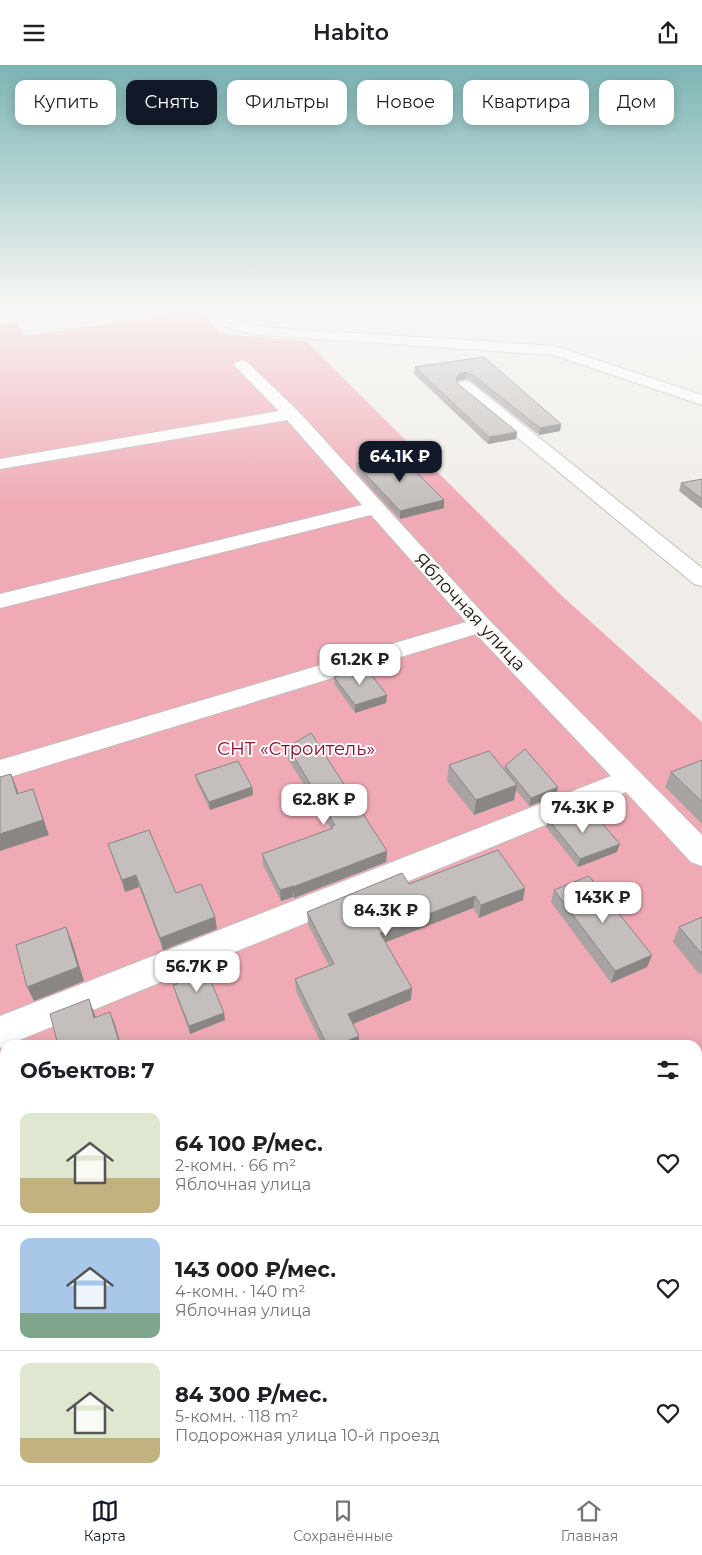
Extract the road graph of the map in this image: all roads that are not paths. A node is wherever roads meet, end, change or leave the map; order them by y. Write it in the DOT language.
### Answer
graph roads {
  1 [pos="249,372"];
  2 [pos="619,372"];
  3 [pos="465,386"];
  4 [pos="702,400"];
  5 [pos="291,414"];
  6 [pos="0,464"];
  7 [pos="374,508"];
  8 [pos="702,579"];
  9 [pos="0,601"];
  10 [pos="481,625"];
  11 [pos="0,770"];
  12 [pos="629,779"];
  13 [pos="702,854"];
  14 [pos="0,1032"];
  1 -- 5 [label="street, Яблочная улица"];
  2 -- 4 [label="street"];
  3 -- 8 [label="street"];
  5 -- 6 [label="street"];
  5 -- 7 [label="street, Яблочная улица"];
  7 -- 9 [label="street"];
  7 -- 10 [label="street, Яблочная улица"];
  10 -- 11 [label="street"];
  10 -- 12 [label="street, Яблочная улица"];
  12 -- 13 [label="street, Яблочная улица"];
  12 -- 14 [label="street"];
}
